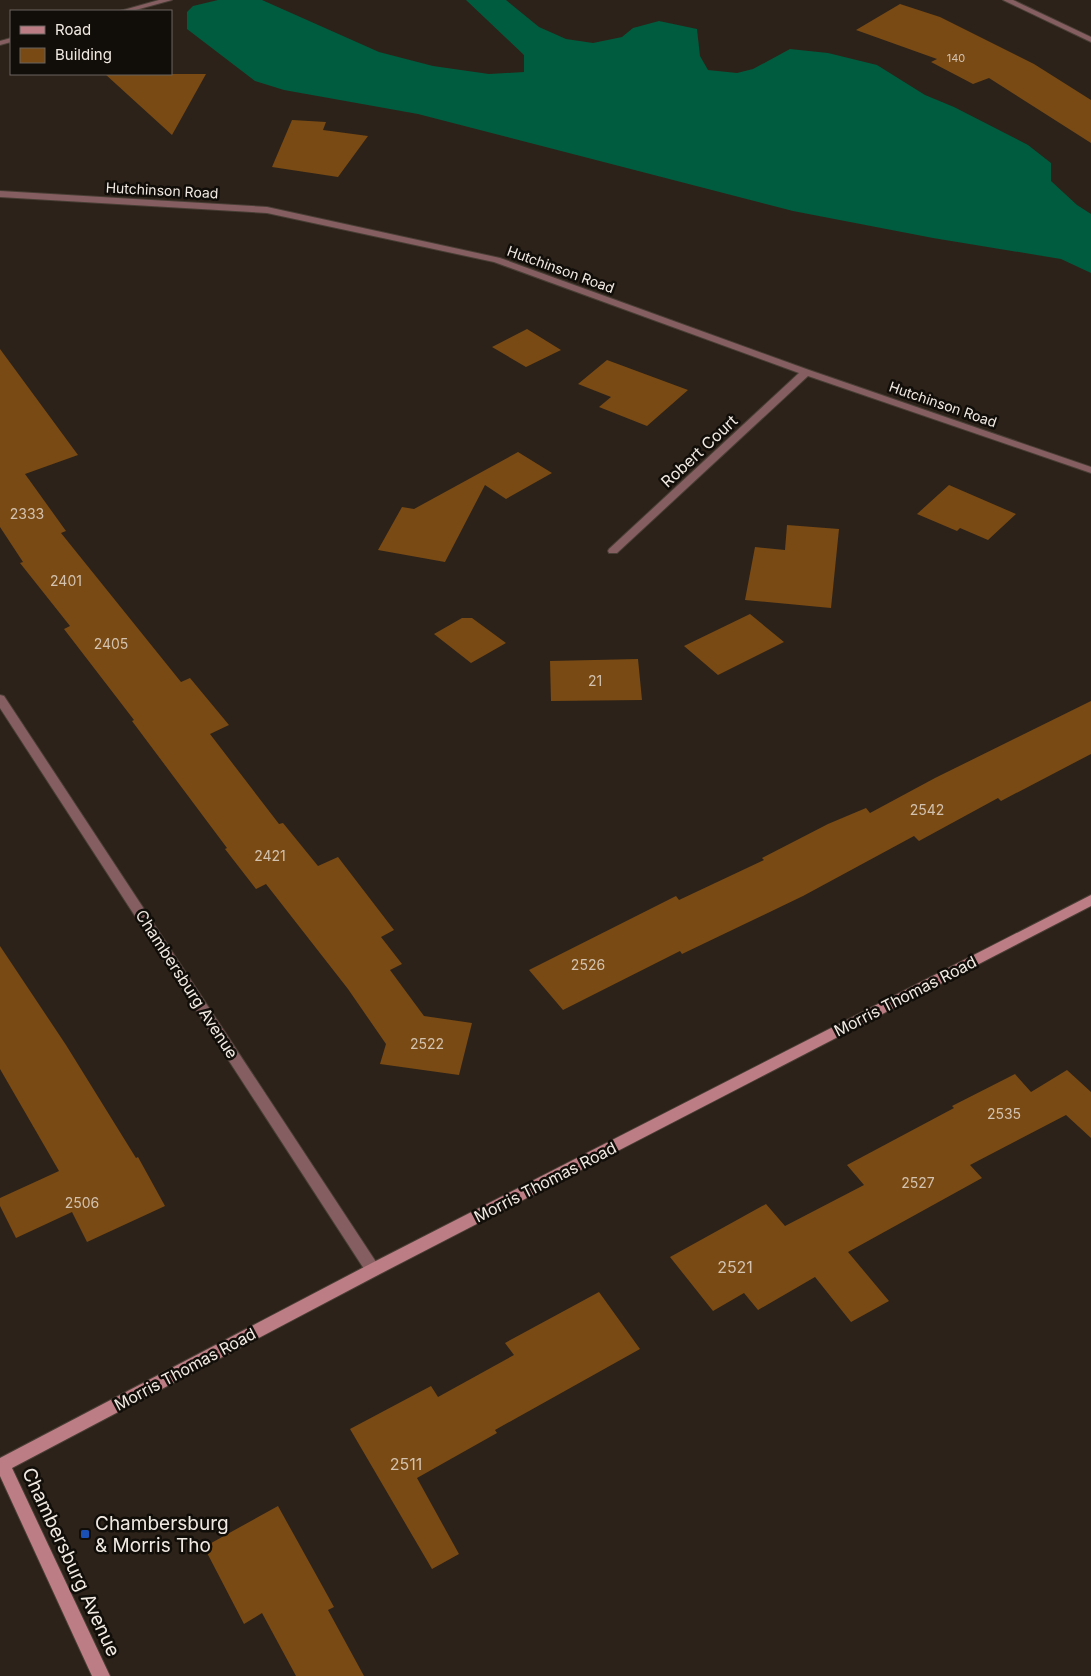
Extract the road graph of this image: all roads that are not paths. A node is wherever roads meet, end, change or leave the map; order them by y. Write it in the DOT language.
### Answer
graph roads {
  1 [pos="168,0"];
  2 [pos="1007,0"];
  3 [pos="128,10"];
  4 [pos="1091,40"];
  5 [pos="0,194"];
  6 [pos="806,372"];
  7 [pos="1091,470"];
  8 [pos="613,551"];
  9 [pos="0,699"];
  10 [pos="1091,900"];
  11 [pos="374,1270"];
  12 [pos="1,1466"];
  13 [pos="101,1676"];
  1 -- 3 [label="street"];
  2 -- 4 [label="street"];
  5 -- 6 [label="street, Hutchinson Road"];
  6 -- 7 [label="street, Hutchinson Road"];
  6 -- 8 [label="street, Robert Court"];
  9 -- 11 [label="street, Chambersburg Avenue"];
  10 -- 11 [label="main road, Morris Thomas Road"];
  11 -- 12 [label="main road, Morris Thomas Road"];
  12 -- 13 [label="main road, Chambersburg Avenue"];
}
